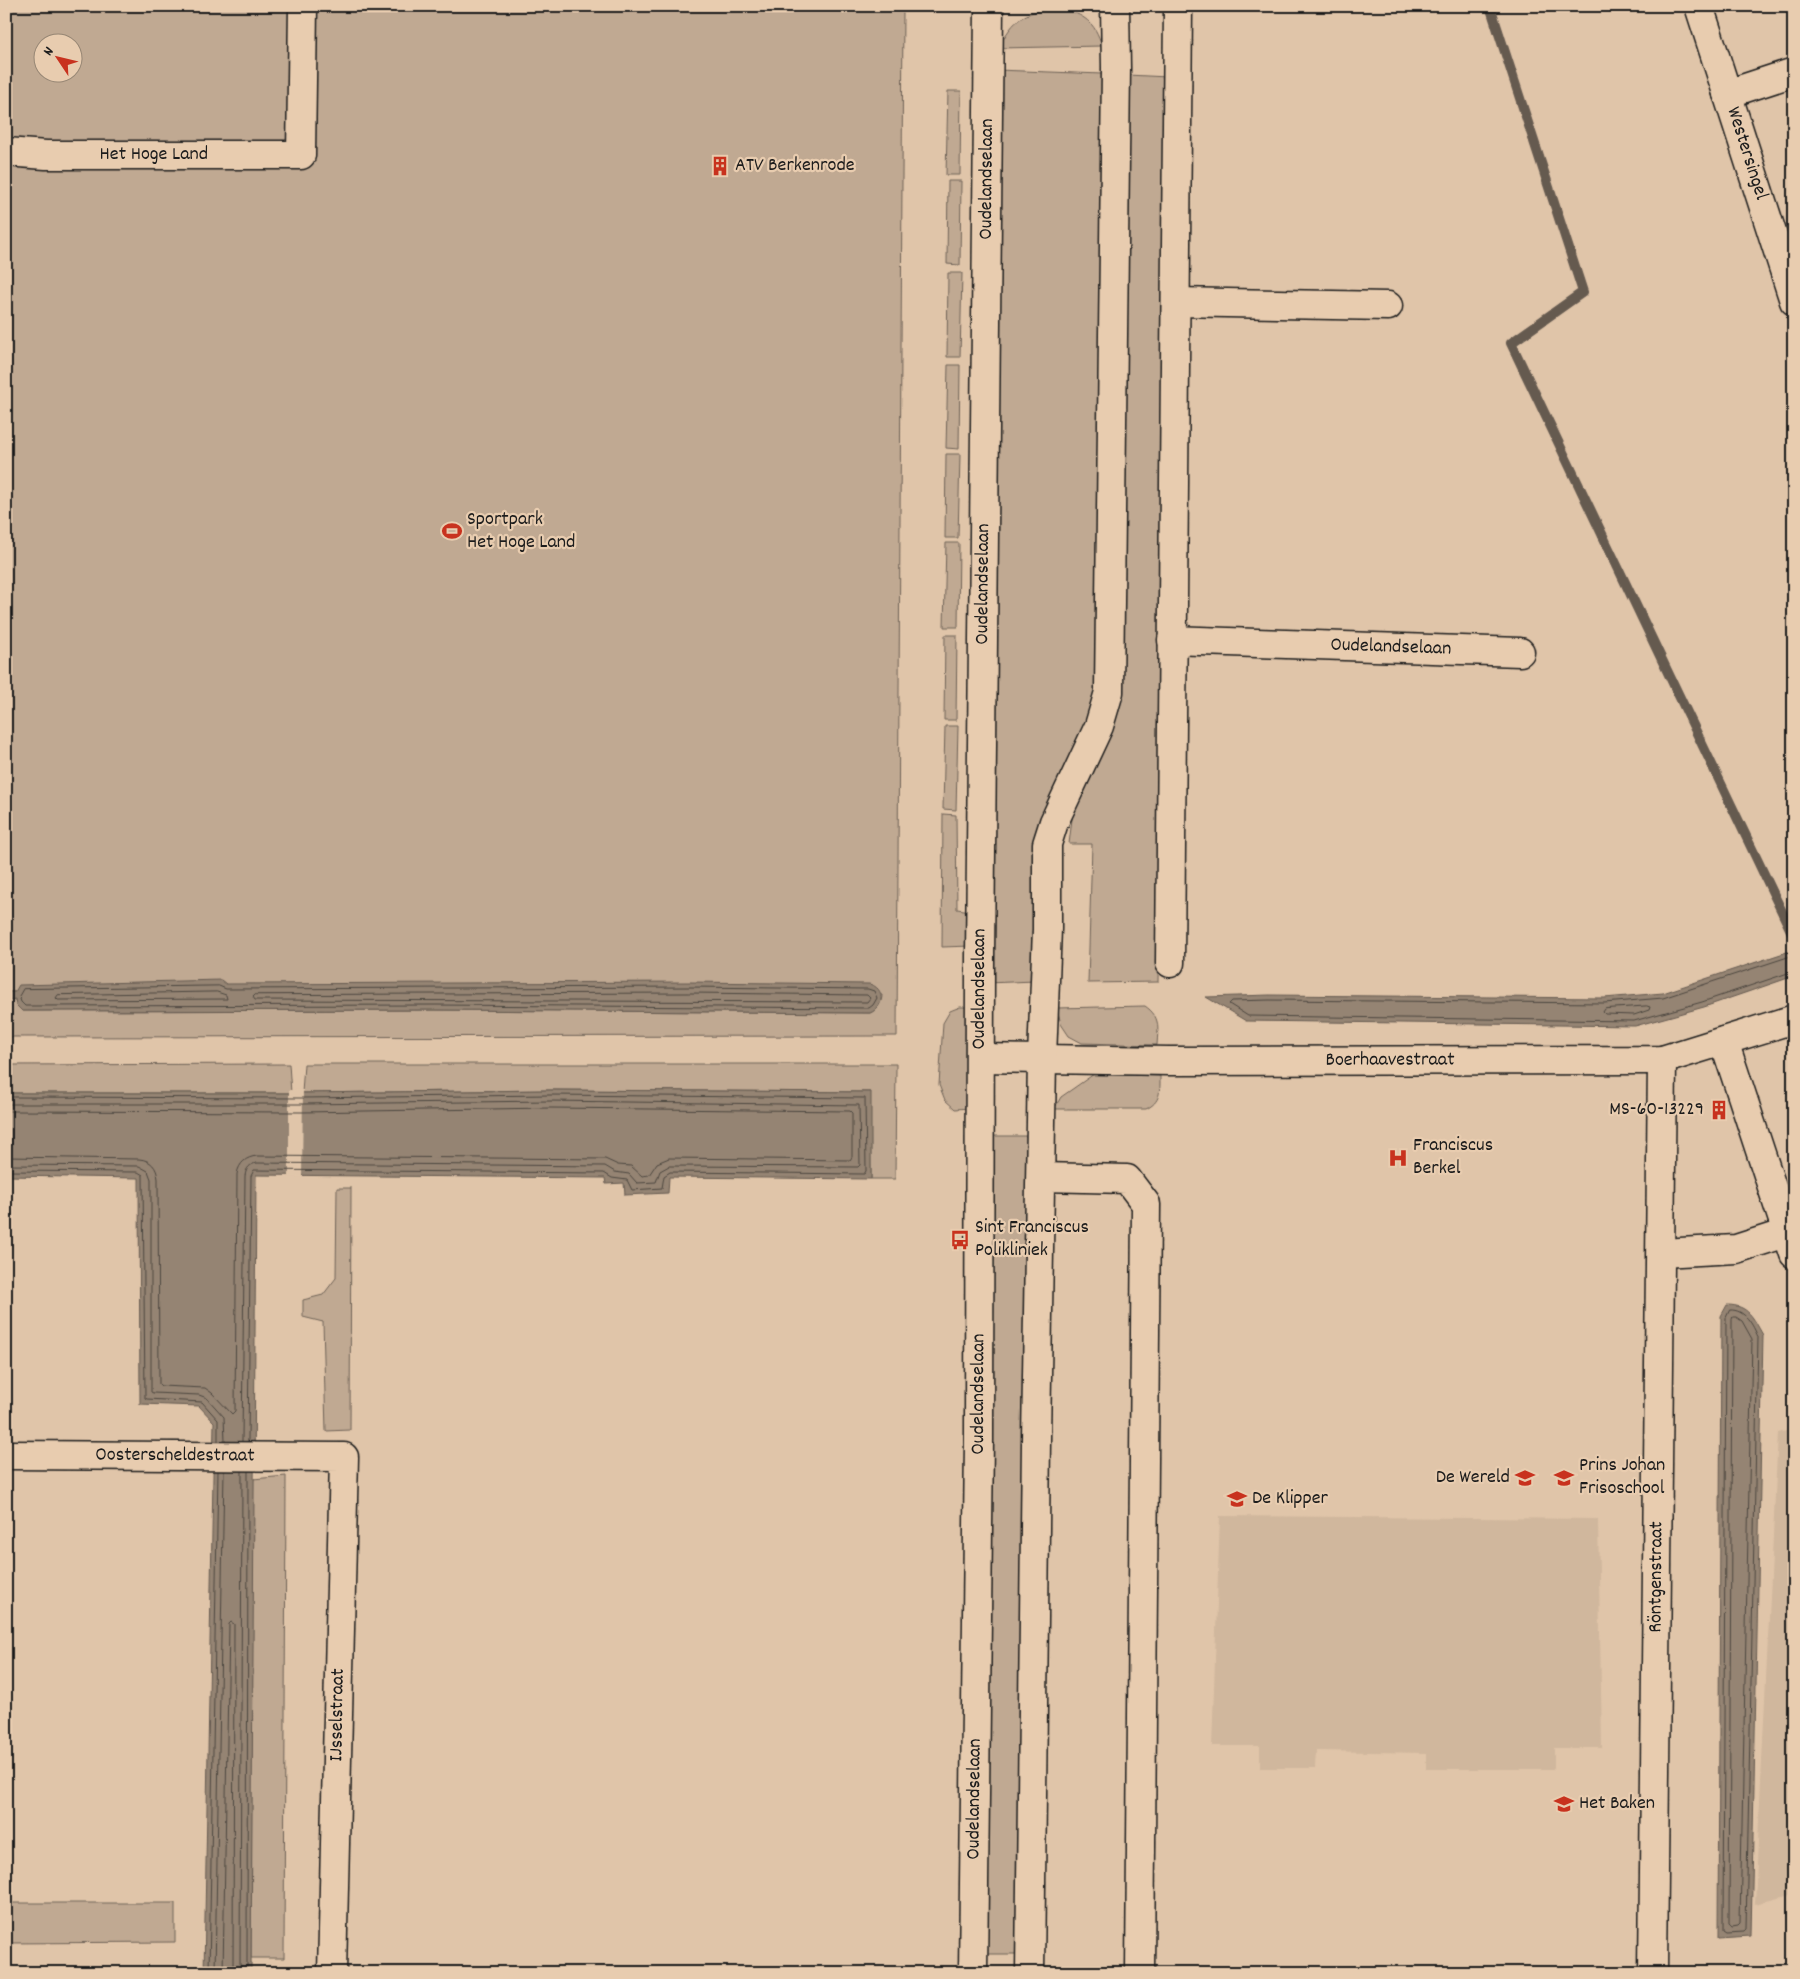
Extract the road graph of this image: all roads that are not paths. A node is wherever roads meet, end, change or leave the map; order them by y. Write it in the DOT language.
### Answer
graph roads {
  1 [pos="303,6"];
  2 [pos="989,6"];
  3 [pos="1115,6"];
  4 [pos="1178,6"];
  5 [pos="1699,6"];
  6 [pos="1794,72"];
  7 [pos="1727,94"];
  8 [pos="6,152"];
  9 [pos="1176,302"];
  10 [pos="1794,302"];
  11 [pos="1388,306"];
  12 [pos="1172,640"];
  13 [pos="1520,652"];
  14 [pos="1170,964"];
  15 [pos="1794,1018"];
  16 [pos="1724,1041"];
  17 [pos="980,1058"];
  18 [pos="1042,1058"];
  19 [pos="1662,1060"];
  20 [pos="1041,1177"];
  21 [pos="1790,1244"];
  22 [pos="1661,1253"];
  23 [pos="6,1455"];
  24 [pos="344,1457"];
  25 [pos="332,1973"];
  26 [pos="973,1973"];
  27 [pos="1030,1973"];
  28 [pos="1140,1973"];
  29 [pos="1653,1973"];
  1 -- 8 [label="street, Het Hoge Land"];
  2 -- 17 [label="street, Oudelandselaan"];
  3 -- 18 [label="street"];
  4 -- 9 [label="street"];
  5 -- 7 [label="street, Westersingel"];
  6 -- 7 [label="street"];
  7 -- 10 [label="street, Westersingel"];
  9 -- 11 [label="street"];
  9 -- 12 [label="street"];
  12 -- 13 [label="street, Oudelandselaan"];
  12 -- 14 [label="street"];
  15 -- 16 [label="street, Boerhaavestraat"];
  16 -- 19 [label="street, Boerhaavestraat"];
  16 -- 21 [label="street"];
  17 -- 18 [label="street, Boerhaavestraat"];
  17 -- 26 [label="street, Oudelandselaan"];
  18 -- 19 [label="street, Boerhaavestraat"];
  18 -- 20 [label="street"];
  19 -- 22 [label="street, Röntgenstraat"];
  20 -- 27 [label="street"];
  20 -- 28 [label="street"];
  21 -- 22 [label="street"];
  22 -- 29 [label="street, Röntgenstraat"];
  23 -- 24 [label="street, Oosterscheldestraat"];
  24 -- 25 [label="street, IJsselstraat"];
}
